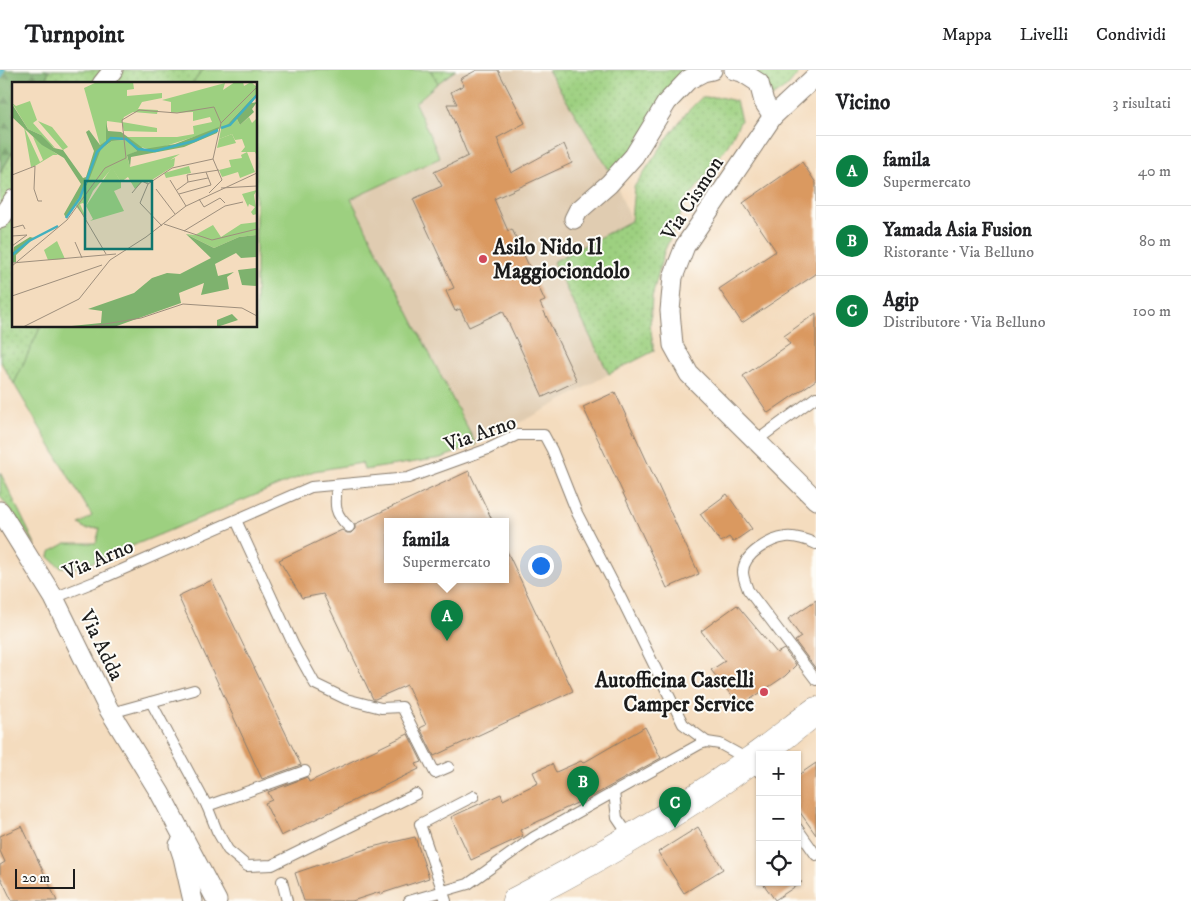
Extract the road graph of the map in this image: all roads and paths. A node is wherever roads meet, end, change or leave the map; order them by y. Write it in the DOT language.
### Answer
graph roads {
  1 [pos="113,70"];
  2 [pos="712,70"];
  3 [pos="734,70"];
  4 [pos="816,76"];
  5 [pos="104,82"];
  6 [pos="773,116"];
  7 [pos="12,202"];
  8 [pos="0,219"];
  9 [pos="574,220"];
  10 [pos="816,397"];
  11 [pos="756,441"];
  12 [pos="337,485"];
  13 [pos="816,500"];
  14 [pos="0,511"];
  15 [pos="236,520"];
  16 [pos="349,527"];
  17 [pos="816,544"];
  18 [pos="54,598"];
  19 [pos="816,680"];
  20 [pos="194,690"];
  21 [pos="150,702"];
  22 [pos="816,710"];
  23 [pos="111,713"];
  24 [pos="707,742"];
  25 [pos="449,766"];
  26 [pos="755,767"];
  27 [pos="305,772"];
  28 [pos="614,792"];
  29 [pos="416,794"];
  30 [pos="474,796"];
  31 [pos="163,799"];
  32 [pos="207,806"];
  33 [pos="801,834"];
  34 [pos="630,838"];
  35 [pos="816,855"];
  36 [pos="282,880"];
  37 [pos="443,890"];
  38 [pos="193,901"];
  39 [pos="217,901"];
  40 [pos="288,901"];
  41 [pos="409,901"];
  42 [pos="446,901"];
  43 [pos="516,901"];
  1 -- 5 [label="street"];
  2 -- 9 [label="street"];
  3 -- 6 [label="street"];
  4 -- 6 [label="street, Via Cismon"];
  6 -- 11 [label="street, Via Cismon"];
  7 -- 8 [label="street"];
  10 -- 11 [label="lane"];
  11 -- 13 [label="street, Via Cismon"];
  12 -- 15 [label="lane, Via Arno"];
  12 -- 16 [label="lane"];
  12 -- 24 [label="lane, Via Arno"];
  14 -- 18 [label="street, Via Adda"];
  15 -- 18 [label="lane, Via Arno"];
  15 -- 25 [label="lane"];
  17 -- 19 [label="lane"];
  18 -- 23 [label="street, Via Adda"];
  20 -- 21 [label="lane"];
  21 -- 23 [label="lane"];
  21 -- 32 [label="lane"];
  22 -- 26 [label="main road"];
  23 -- 31 [label="street, Via Adda"];
  24 -- 26 [label="lane, Via Arno"];
  24 -- 28 [label="lane"];
  26 -- 34 [label="main road"];
  27 -- 32 [label="lane"];
  28 -- 34 [label="lane"];
  28 -- 37 [label="lane"];
  29 -- 32 [label="lane"];
  30 -- 37 [label="lane"];
  31 -- 38 [label="street, Via Adda"];
  31 -- 39 [label="street, Via Adda"];
  33 -- 35 [label="lane"];
  34 -- 43 [label="main road"];
  36 -- 40 [label="lane"];
  37 -- 41 [label="lane"];
  37 -- 42 [label="lane"];
}
